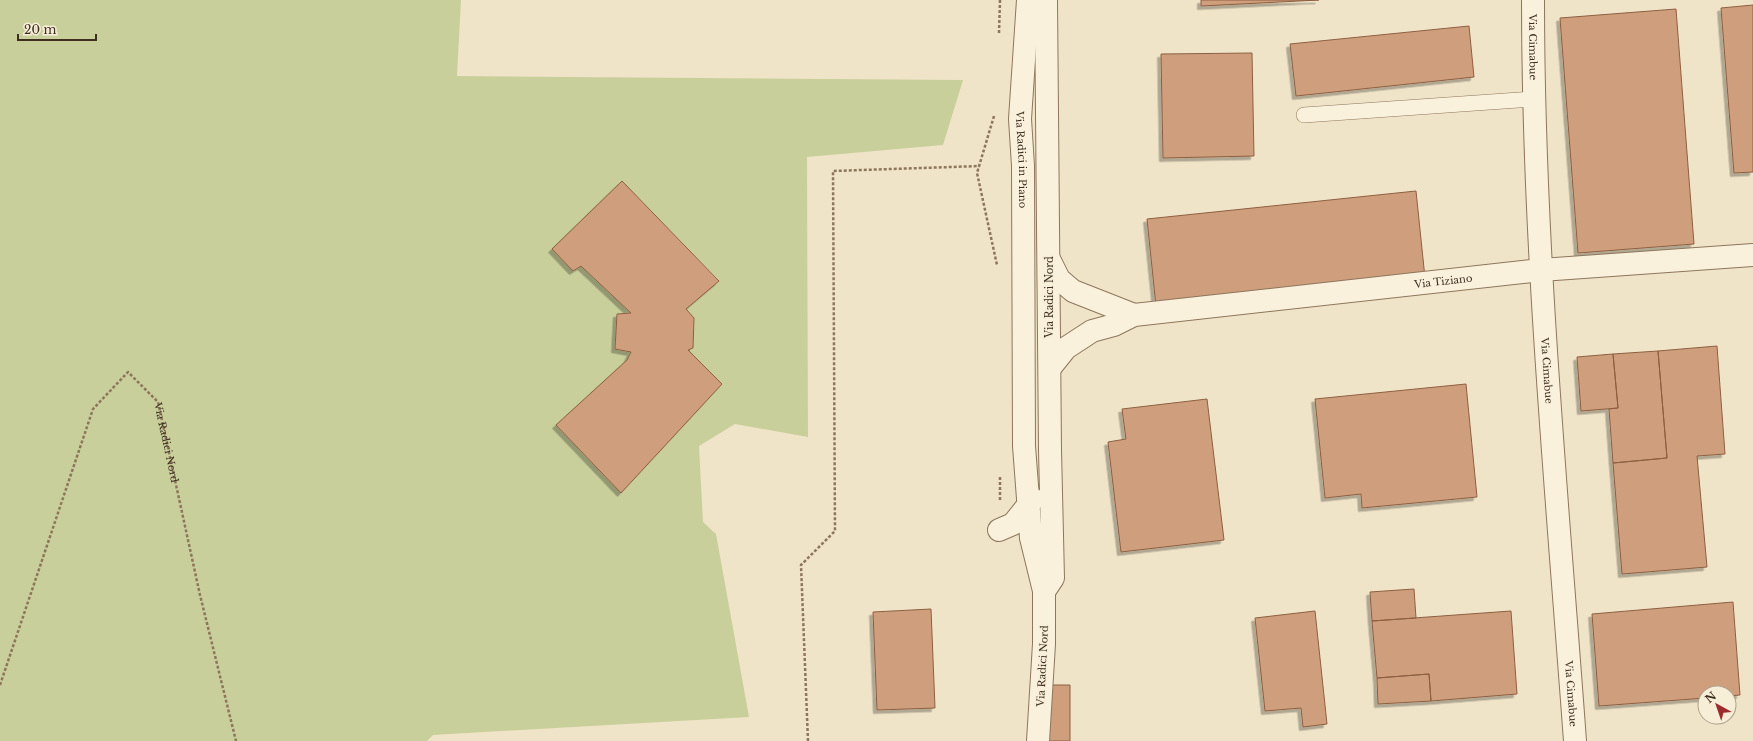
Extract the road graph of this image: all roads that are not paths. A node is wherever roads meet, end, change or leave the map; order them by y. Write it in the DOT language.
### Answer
graph roads {
  1 [pos="1028,0"];
  2 [pos="1046,0"];
  3 [pos="1533,0"];
  4 [pos="1533,99"];
  5 [pos="1304,115"];
  6 [pos="1753,255"];
  7 [pos="1049,258"];
  8 [pos="1541,270"];
  9 [pos="1134,315"];
  10 [pos="1023,320"];
  11 [pos="1050,368"];
  12 [pos="1051,470"];
  13 [pos="1028,506"];
  14 [pos="1035,556"];
  15 [pos="1044,591"];
  16 [pos="1038,741"];
  17 [pos="1575,741"];
  1 -- 10 [label="street, Via Radici in Piano"];
  2 -- 7 [label="street, Via Radici Nord"];
  3 -- 4 [label="street, Via Cimabue"];
  4 -- 5 [label="lane"];
  4 -- 8 [label="street, Via Cimabue"];
  6 -- 8 [label="street, Via Tiziano"];
  7 -- 9 [label="street"];
  7 -- 11 [label="street, Via Radici Nord"];
  8 -- 9 [label="street, Via Tiziano"];
  8 -- 17 [label="street, Via Cimabue"];
  9 -- 11 [label="street"];
  10 -- 13 [label="street, Via Radici Nord"];
  11 -- 12 [label="street, Via Radici Nord"];
  12 -- 13 [label="street"];
  12 -- 15 [label="street, Via Radici Nord"];
  13 -- 14 [label="street, Via Radici Nord"];
  13 -- 14 [label="street"];
  14 -- 15 [label="street, Via Radici Nord"];
  15 -- 16 [label="street, Via Radici Nord"];
}
